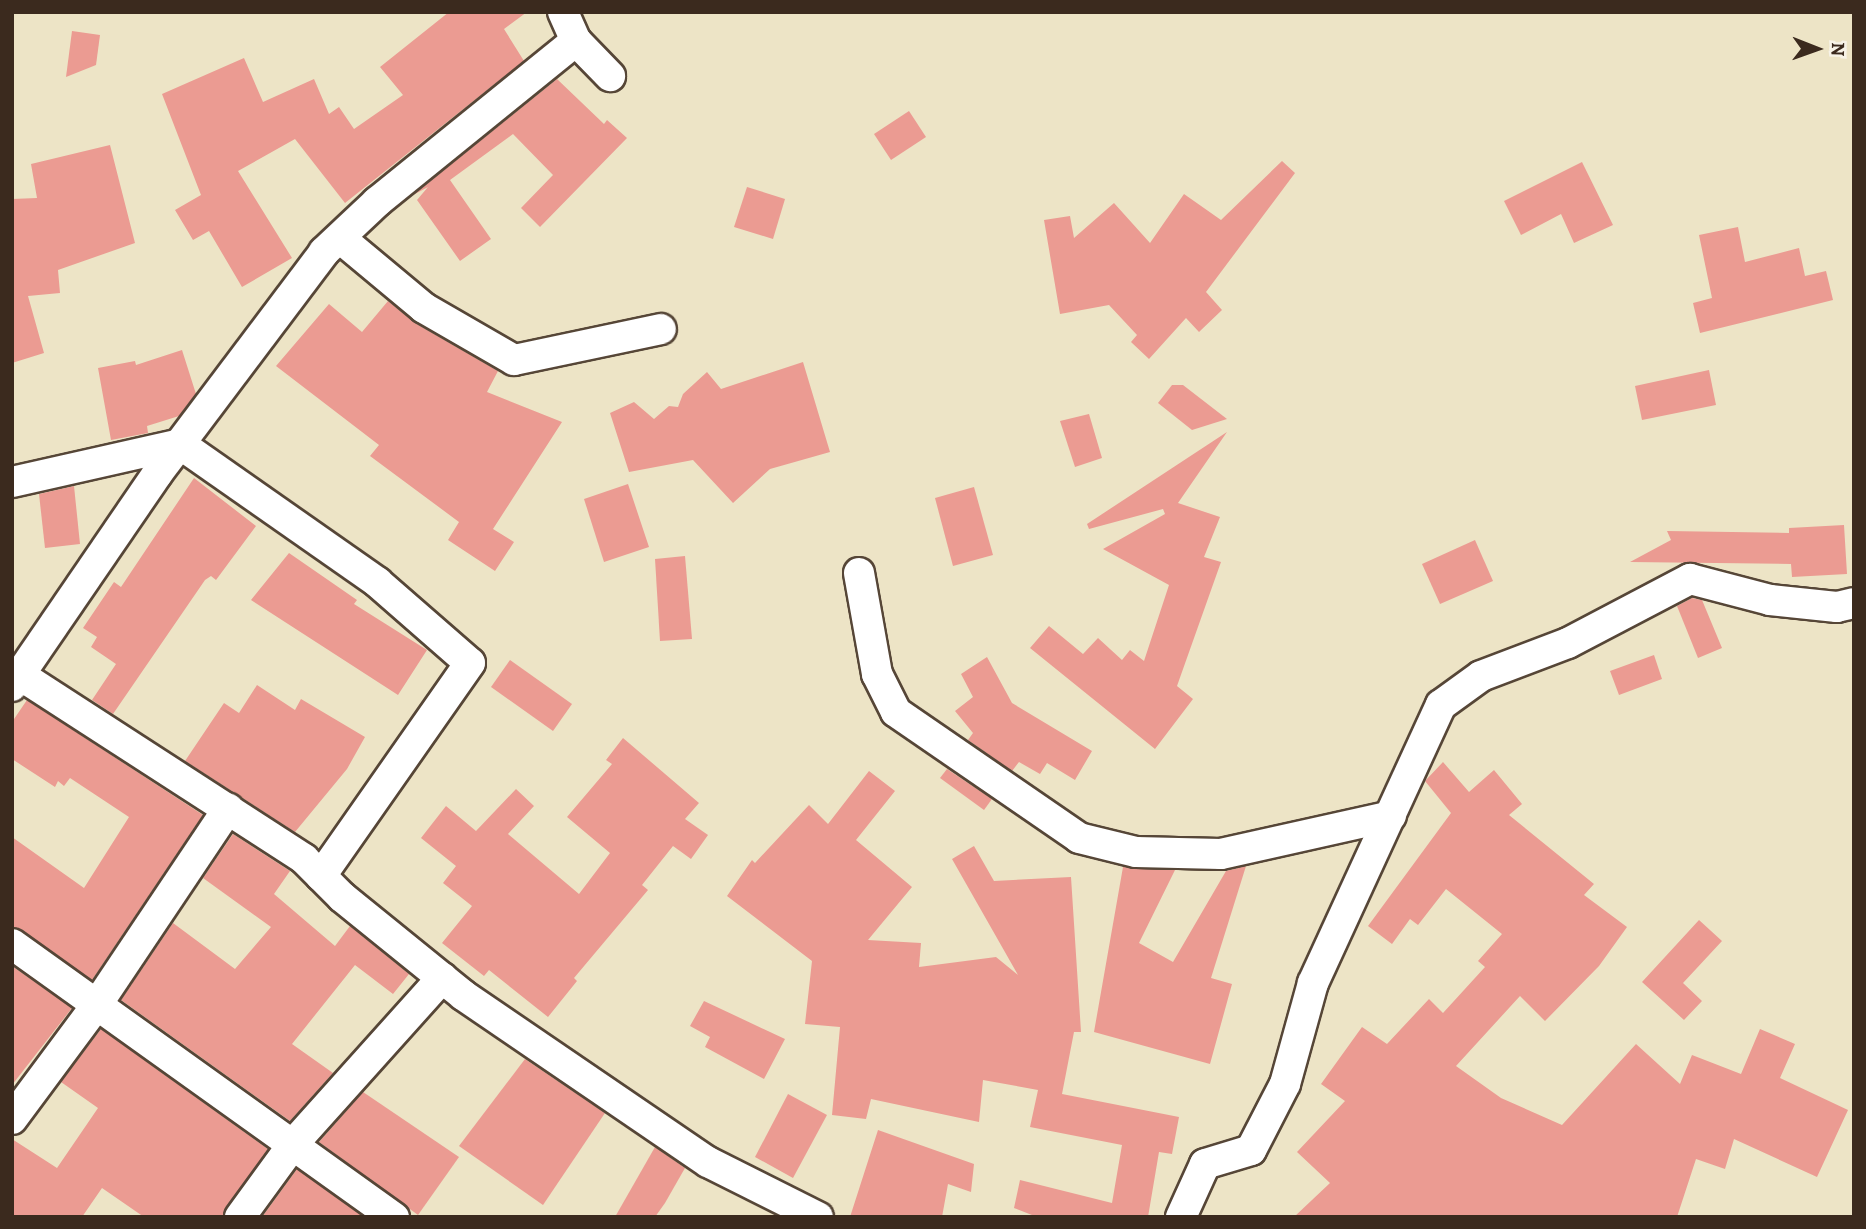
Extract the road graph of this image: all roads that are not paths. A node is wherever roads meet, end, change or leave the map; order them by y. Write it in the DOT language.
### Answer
graph roads {
  1 [pos="563,12"];
  2 [pos="576,41"];
  3 [pos="610,76"];
  4 [pos="340,238"];
  5 [pos="661,329"];
  6 [pos="180,444"];
  7 [pos="12,482"];
  8 [pos="859,573"];
  9 [pos="1854,603"];
  10 [pos="16,681"];
  11 [pos="228,810"];
  12 [pos="1391,816"];
  13 [pos="321,876"];
  14 [pos="12,943"];
  15 [pos="442,978"];
  16 [pos="98,1003"];
  17 [pos="12,1119"];
  18 [pos="294,1143"];
  19 [pos="240,1217"];
  20 [pos="394,1217"];
  21 [pos="818,1217"];
  22 [pos="1181,1217"];
  1 -- 2 [label="street"];
  2 -- 3 [label="street"];
  2 -- 4 [label="street"];
  4 -- 5 [label="street"];
  4 -- 6 [label="street"];
  6 -- 7 [label="street"];
  6 -- 10 [label="street"];
  6 -- 13 [label="street"];
  8 -- 12 [label="street"];
  9 -- 12 [label="street"];
  10 -- 11 [label="street"];
  11 -- 13 [label="street"];
  11 -- 16 [label="street"];
  12 -- 22 [label="street"];
  13 -- 15 [label="street"];
  14 -- 16 [label="street"];
  15 -- 18 [label="street"];
  15 -- 21 [label="street"];
  16 -- 17 [label="street"];
  16 -- 18 [label="street"];
  18 -- 19 [label="street"];
  18 -- 20 [label="street"];
}
